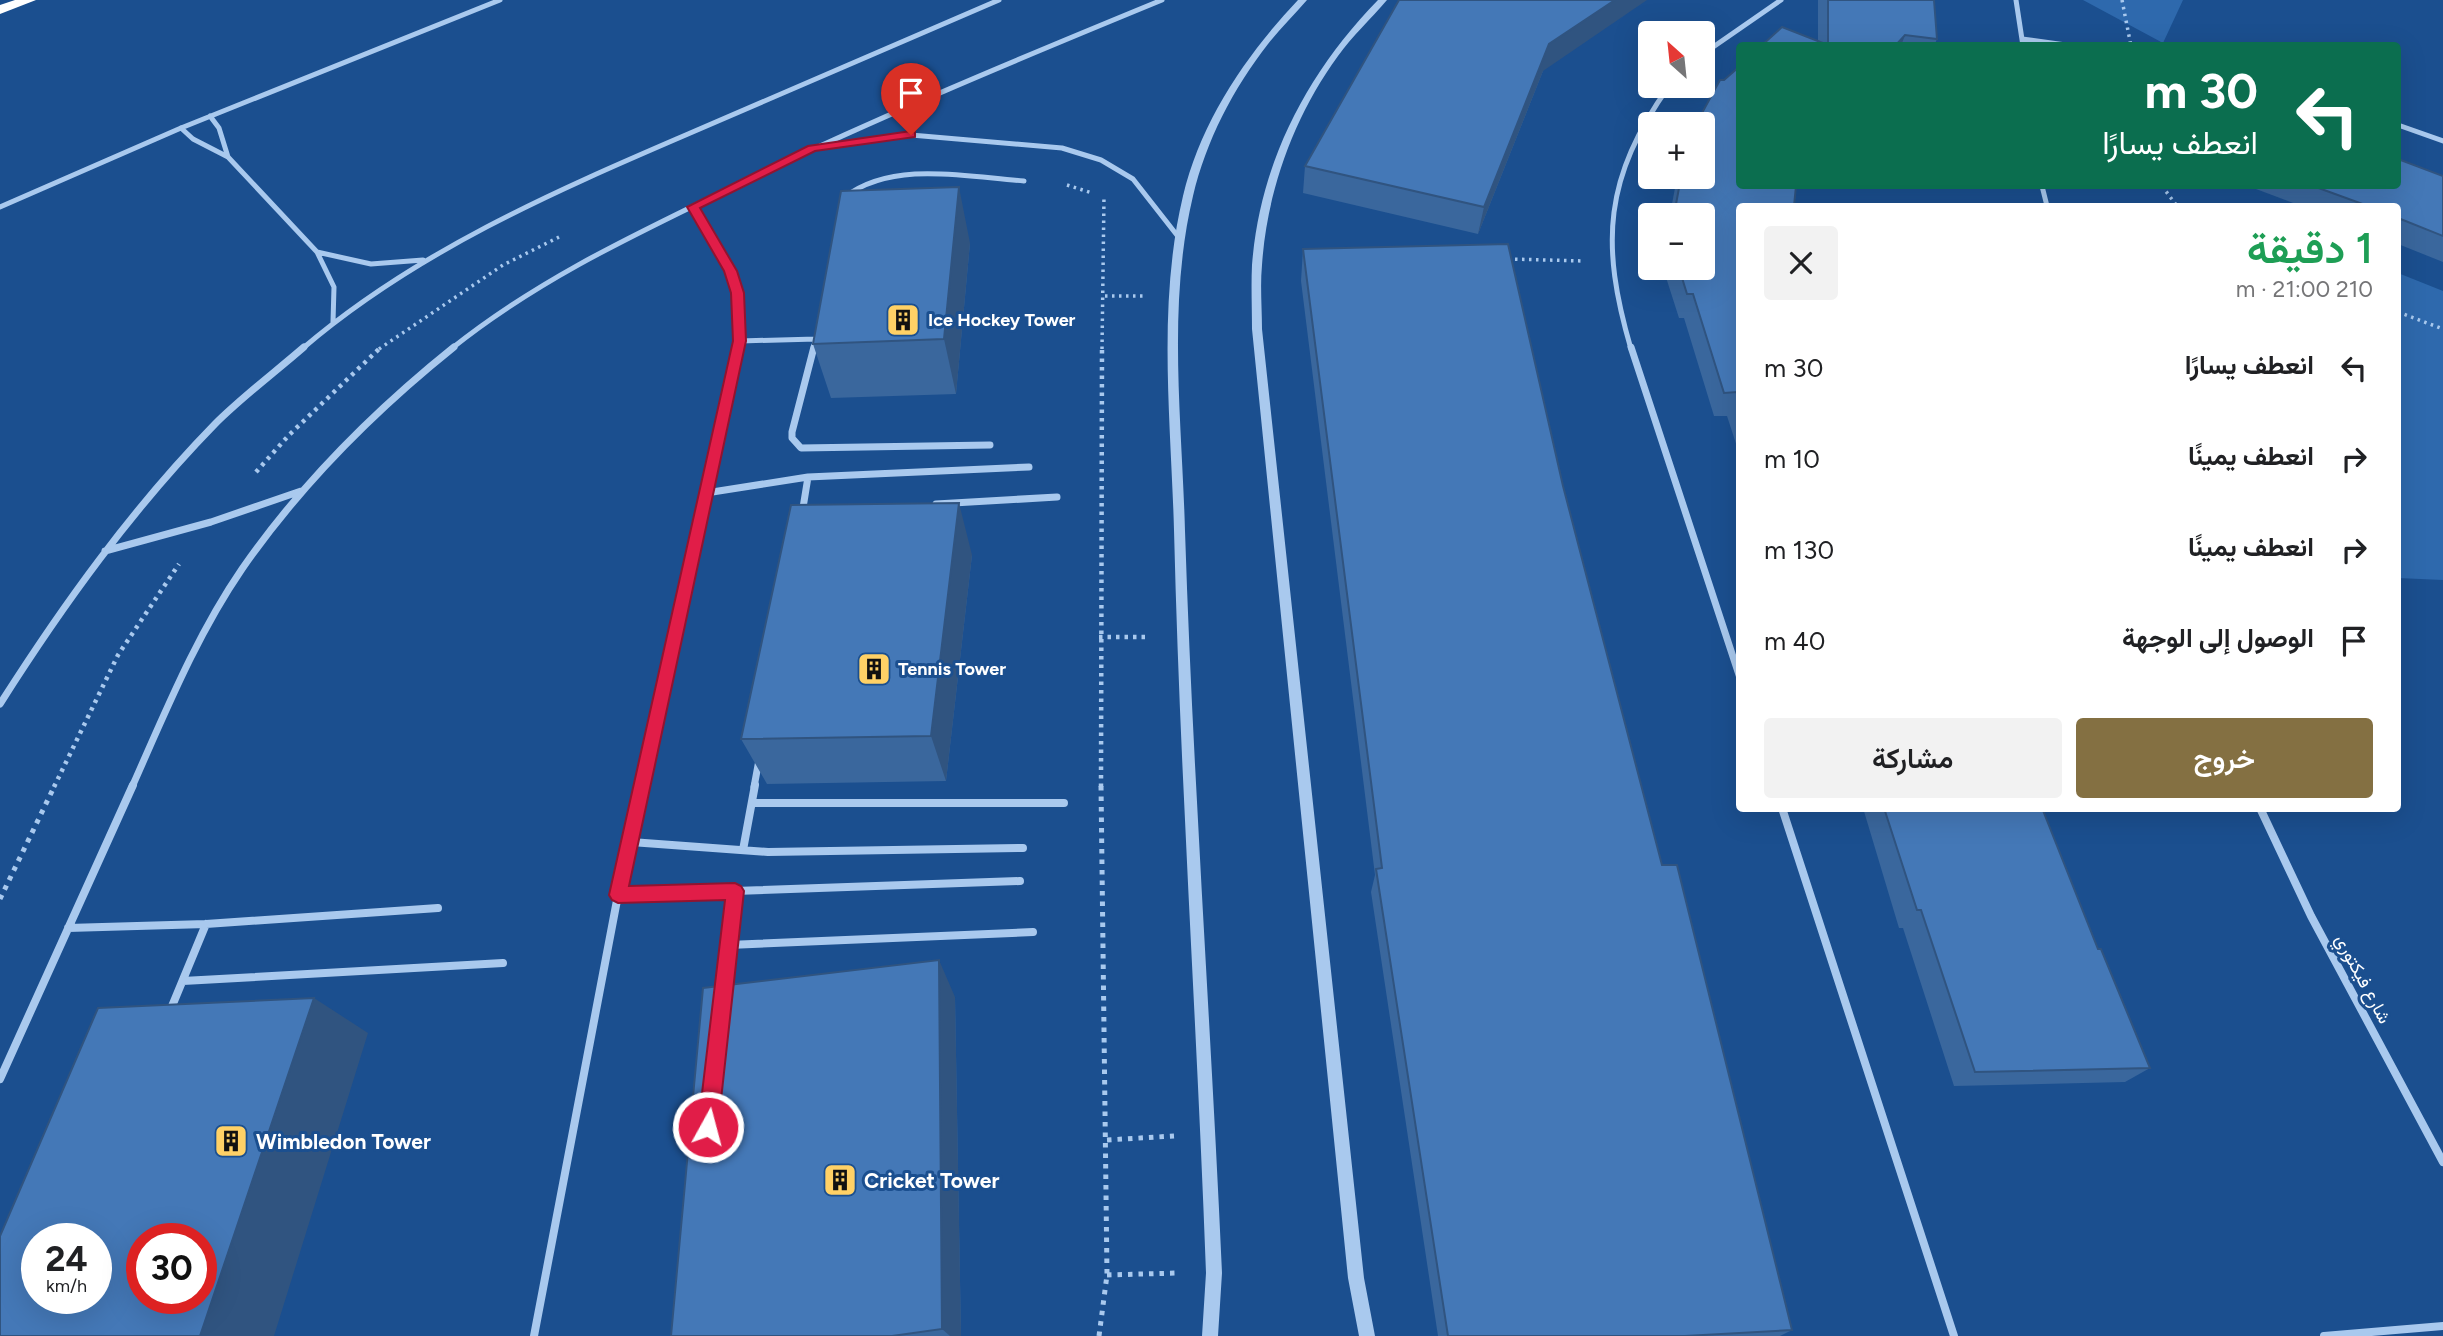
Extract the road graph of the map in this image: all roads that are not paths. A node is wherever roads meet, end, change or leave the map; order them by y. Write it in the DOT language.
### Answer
graph roads {
  1 [pos="29,0"];
  2 [pos="500,0"];
  3 [pos="999,0"];
  4 [pos="1161,0"];
  5 [pos="1303,0"];
  6 [pos="1383,0"];
  7 [pos="1781,0"];
  8 [pos="2017,0"];
  9 [pos="0,10"];
  10 [pos="2023,42"];
  11 [pos="1715,46"];
  12 [pos="1660,98"];
  13 [pos="210,116"];
  14 [pos="2401,126"];
  15 [pos="181,128"];
  16 [pos="2443,141"];
  17 [pos="812,148"];
  18 [pos="228,157"];
  19 [pos="1024,181"];
  20 [pos="841,202"];
  21 [pos="0,207"];
  22 [pos="693,207"];
  23 [pos="1180,239"];
  24 [pos="317,252"];
  25 [pos="426,260"];
  26 [pos="333,322"];
  27 [pos="818,326"];
  28 [pos="816,339"];
  29 [pos="740,341"];
  30 [pos="990,445"];
  31 [pos="1029,467"];
  32 [pos="808,477"];
  33 [pos="302,491"];
  34 [pos="706,493"];
  35 [pos="1057,497"];
  36 [pos="923,505"];
  37 [pos="816,511"];
  38 [pos="802,512"];
  39 [pos="800,525"];
  40 [pos="105,551"];
  41 [pos="1736,666"];
  42 [pos="0,704"];
  43 [pos="761,750"];
  44 [pos="752,803"];
  45 [pos="1064,803"];
  46 [pos="1783,812"];
  47 [pos="2262,812"];
  48 [pos="631,842"];
  49 [pos="1023,848"];
  50 [pos="743,850"];
  51 [pos="1020,881"];
  52 [pos="735,891"];
  53 [pos="618,895"];
  54 [pos="438,908"];
  55 [pos="206,924"];
  56 [pos="68,928"];
  57 [pos="1033,932"];
  58 [pos="729,945"];
  59 [pos="503,962"];
  60 [pos="183,981"];
  61 [pos="723,999"];
  62 [pos="166,1018"];
  63 [pos="0,1079"];
  64 [pos="2443,1162"];
  65 [pos="2443,1326"];
  66 [pos="534,1336"];
  67 [pos="1210,1336"];
  68 [pos="1367,1336"];
  69 [pos="1954,1336"];
  70 [pos="2324,1336"];
  1 -- 9 [label="highway"];
  2 -- 13 [label="street"];
  3 -- 25 [label="street"];
  4 -- 17 [label="street"];
  5 -- 23 [label="street"];
  6 -- 68 [label="street"];
  7 -- 11 [label="street"];
  8 -- 10 [label="street"];
  12 -- 41 [label="street"];
  13 -- 15 [label="street"];
  13 -- 18 [label="street"];
  14 -- 16 [label="street"];
  15 -- 18 [label="street"];
  15 -- 21 [label="street"];
  17 -- 22 [label="street"];
  17 -- 23 [label="street"];
  18 -- 24 [label="street"];
  19 -- 20 [label="street"];
  22 -- 29 [label="street"];
  22 -- 33 [label="street"];
  23 -- 67 [label="street"];
  24 -- 25 [label="street"];
  24 -- 26 [label="street"];
  25 -- 26 [label="street"];
  26 -- 40 [label="street"];
  27 -- 28 [label="street"];
  28 -- 29 [label="street"];
  28 -- 30 [label="street"];
  29 -- 34 [label="street"];
  31 -- 32 [label="street"];
  32 -- 34 [label="street"];
  32 -- 38 [label="street"];
  33 -- 40 [label="street"];
  33 -- 56 [label="street"];
  34 -- 48 [label="street"];
  35 -- 36 [label="street"];
  37 -- 38 [label="street"];
  38 -- 39 [label="street"];
  40 -- 42 [label="street"];
  43 -- 44 [label="street"];
  44 -- 45 [label="street"];
  44 -- 50 [label="street"];
  46 -- 69 [label="street"];
  47 -- 64 [label="street, شارع فيكتوري"];
  48 -- 50 [label="street"];
  48 -- 53 [label="street"];
  49 -- 50 [label="street"];
  51 -- 52 [label="street"];
  52 -- 53 [label="street"];
  52 -- 58 [label="street"];
  53 -- 66 [label="street"];
  54 -- 55 [label="street"];
  55 -- 56 [label="street"];
  55 -- 60 [label="street"];
  56 -- 63 [label="street"];
  57 -- 58 [label="street"];
  58 -- 61 [label="street"];
  59 -- 60 [label="street"];
  60 -- 62 [label="street"];
  65 -- 70 [label="street"];
}
